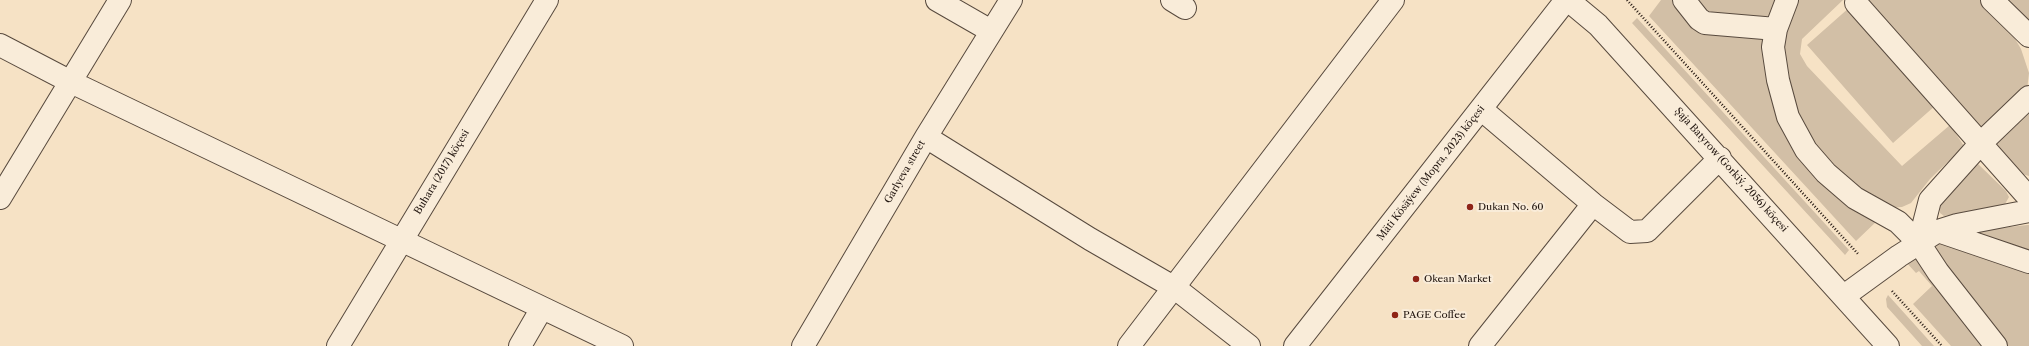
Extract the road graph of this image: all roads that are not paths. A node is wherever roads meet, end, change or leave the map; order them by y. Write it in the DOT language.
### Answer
graph roads {
  1 [pos="120,0"];
  2 [pos="547,0"];
  3 [pos="937,0"];
  4 [pos="1011,0"];
  5 [pos="1393,0"];
  6 [pos="1567,0"];
  7 [pos="1684,0"];
  8 [pos="1787,0"];
  9 [pos="1992,0"];
  10 [pos="1856,3"];
  11 [pos="1776,29"];
  12 [pos="991,32"];
  13 [pos="2029,36"];
  14 [pos="0,45"];
  15 [pos="71,82"];
  16 [pos="2029,97"];
  17 [pos="1481,109"];
  18 [pos="926,136"];
  19 [pos="1981,143"];
  20 [pos="1720,158"];
  21 [pos="0,198"];
  22 [pos="2029,198"];
  23 [pos="1593,204"];
  24 [pos="2029,211"];
  25 [pos="1938,231"];
  26 [pos="401,240"];
  27 [pos="1919,243"];
  28 [pos="2029,262"];
  29 [pos="1175,288"];
  30 [pos="1844,296"];
  31 [pos="542,308"];
  32 [pos="338,346"];
  33 [pos="520,346"];
  34 [pos="622,346"];
  35 [pos="803,346"];
  36 [pos="1129,346"];
  37 [pos="1249,346"];
  38 [pos="1295,346"];
  39 [pos="1480,346"];
  40 [pos="1888,346"];
  41 [pos="1996,346"];
  1 -- 15 [label="street"];
  2 -- 26 [label="street, Buhara (2017) köçesi"];
  3 -- 12 [label="street"];
  4 -- 12 [label="street, Garlyeva street"];
  5 -- 29 [label="street"];
  6 -- 17 [label="street, Mäti Kösäýew (Mopra, 2023) köçesi"];
  6 -- 20 [label="street, Şaja Batyrow (Gorkiý, 2056) köçesi"];
  7 -- 11 [label="street"];
  8 -- 11 [label="street"];
  9 -- 13 [label="street"];
  10 -- 19 [label="street"];
  11 -- 27 [label="street"];
  12 -- 18 [label="street, Garlyeva street"];
  14 -- 15 [label="street"];
  15 -- 21 [label="street"];
  15 -- 26 [label="street"];
  16 -- 19 [label="street"];
  17 -- 23 [label="street"];
  17 -- 38 [label="street, Mäti Kösäýew (Mopra, 2023) köçesi"];
  18 -- 29 [label="street"];
  18 -- 35 [label="street, Garlyeva street"];
  19 -- 22 [label="street"];
  19 -- 27 [label="street"];
  20 -- 23 [label="street"];
  20 -- 30 [label="street, Şaja Batyrow (Gorkiý, 2056) köçesi"];
  23 -- 39 [label="street"];
  24 -- 25 [label="street"];
  25 -- 27 [label="street"];
  25 -- 28 [label="street"];
  26 -- 31 [label="street"];
  26 -- 32 [label="street, Buhara (2017) köçesi"];
  27 -- 30 [label="street"];
  27 -- 41 [label="street"];
  29 -- 36 [label="street"];
  29 -- 37 [label="street"];
  30 -- 40 [label="street, Şaja Batyrow (Gorkiý, 2056) köçesi"];
  31 -- 33 [label="street"];
  31 -- 34 [label="street"];
}
